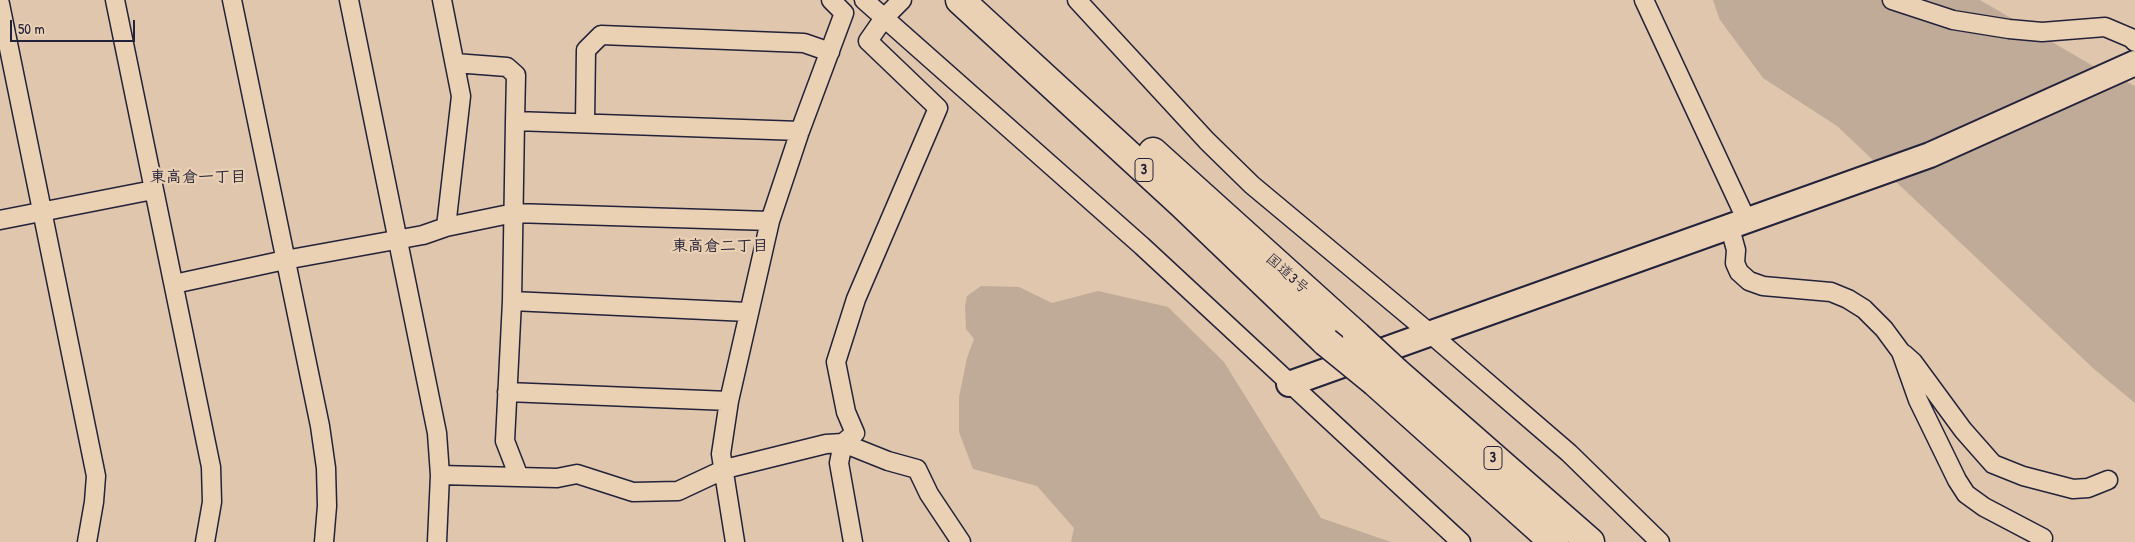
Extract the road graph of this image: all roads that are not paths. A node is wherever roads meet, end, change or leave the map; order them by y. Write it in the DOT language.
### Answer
graph roads {
  1 [pos="115,0"];
  2 [pos="232,0"];
  3 [pos="349,0"];
  4 [pos="442,0"];
  5 [pos="831,0"];
  6 [pos="864,0"];
  7 [pos="902,0"];
  8 [pos="960,0"];
  9 [pos="988,0"];
  10 [pos="1077,0"];
  11 [pos="1644,0"];
  12 [pos="1892,0"];
  13 [pos="0,4"];
  14 [pos="884,18"];
  15 [pos="2135,42"];
  16 [pos="830,52"];
  17 [pos="455,63"];
  18 [pos="2135,63"];
  19 [pos="515,121"];
  20 [pos="585,124"];
  21 [pos="800,131"];
  22 [pos="153,190"];
  23 [pos="43,212"];
  24 [pos="514,213"];
  25 [pos="0,220"];
  26 [pos="770,221"];
  27 [pos="1738,224"];
  28 [pos="446,228"];
  29 [pos="398,238"];
  30 [pos="285,260"];
  31 [pos="174,284"];
  32 [pos="512,301"];
  33 [pos="748,312"];
  34 [pos="1432,335"];
  35 [pos="1901,352"];
  36 [pos="1386,377"];
  37 [pos="1290,384"];
  38 [pos="507,392"];
  39 [pos="729,401"];
  40 [pos="843,443"];
  41 [pos="725,469"];
  42 [pos="440,475"];
  43 [pos="518,477"];
  44 [pos="2108,480"];
  45 [pos="2043,538"];
  46 [pos="87,542"];
  47 [pos="205,542"];
  48 [pos="324,542"];
  49 [pos="437,542"];
  50 [pos="735,542"];
  51 [pos="853,542"];
  52 [pos="961,542"];
  53 [pos="1461,542"];
  54 [pos="1554,542"];
  55 [pos="1590,542"];
  56 [pos="1660,542"];
  1 -- 22 [label="street"];
  2 -- 30 [label="street"];
  3 -- 29 [label="street"];
  4 -- 17 [label="street"];
  5 -- 16 [label="street"];
  6 -- 14 [label="street"];
  7 -- 14 [label="street"];
  8 -- 36 [label="highway, 国道3号 / 3, bridge"];
  9 -- 36 [label="highway, 国道3号 / 3, bridge"];
  10 -- 34 [label="street"];
  11 -- 27 [label="street"];
  12 -- 15 [label="street"];
  13 -- 23 [label="street"];
  14 -- 37 [label="street"];
  14 -- 40 [label="street"];
  16 -- 20 [label="street"];
  16 -- 21 [label="street"];
  17 -- 19 [label="street"];
  17 -- 28 [label="street"];
  18 -- 27 [label="street"];
  19 -- 20 [label="street"];
  19 -- 24 [label="street"];
  20 -- 21 [label="street"];
  21 -- 26 [label="street"];
  22 -- 23 [label="street"];
  22 -- 31 [label="street"];
  23 -- 25 [label="street"];
  23 -- 46 [label="street"];
  24 -- 26 [label="street"];
  24 -- 28 [label="street"];
  24 -- 32 [label="street"];
  26 -- 33 [label="street"];
  27 -- 34 [label="street"];
  27 -- 35 [label="street"];
  28 -- 29 [label="street"];
  29 -- 30 [label="street"];
  29 -- 42 [label="street"];
  30 -- 31 [label="street"];
  30 -- 48 [label="street"];
  31 -- 47 [label="street"];
  32 -- 33 [label="street"];
  32 -- 38 [label="street"];
  33 -- 39 [label="street"];
  34 -- 37 [label="street"];
  34 -- 56 [label="street"];
  35 -- 44 [label="street"];
  35 -- 45 [label="street"];
  36 -- 54 [label="highway, 国道3号 / 3"];
  36 -- 55 [label="highway, 国道3号 / 3"];
  37 -- 53 [label="street"];
  38 -- 39 [label="street"];
  38 -- 43 [label="street"];
  39 -- 41 [label="street"];
  40 -- 41 [label="street"];
  40 -- 51 [label="street"];
  40 -- 52 [label="street"];
  41 -- 43 [label="street"];
  41 -- 50 [label="street"];
  42 -- 43 [label="street"];
  42 -- 49 [label="street"];
}
